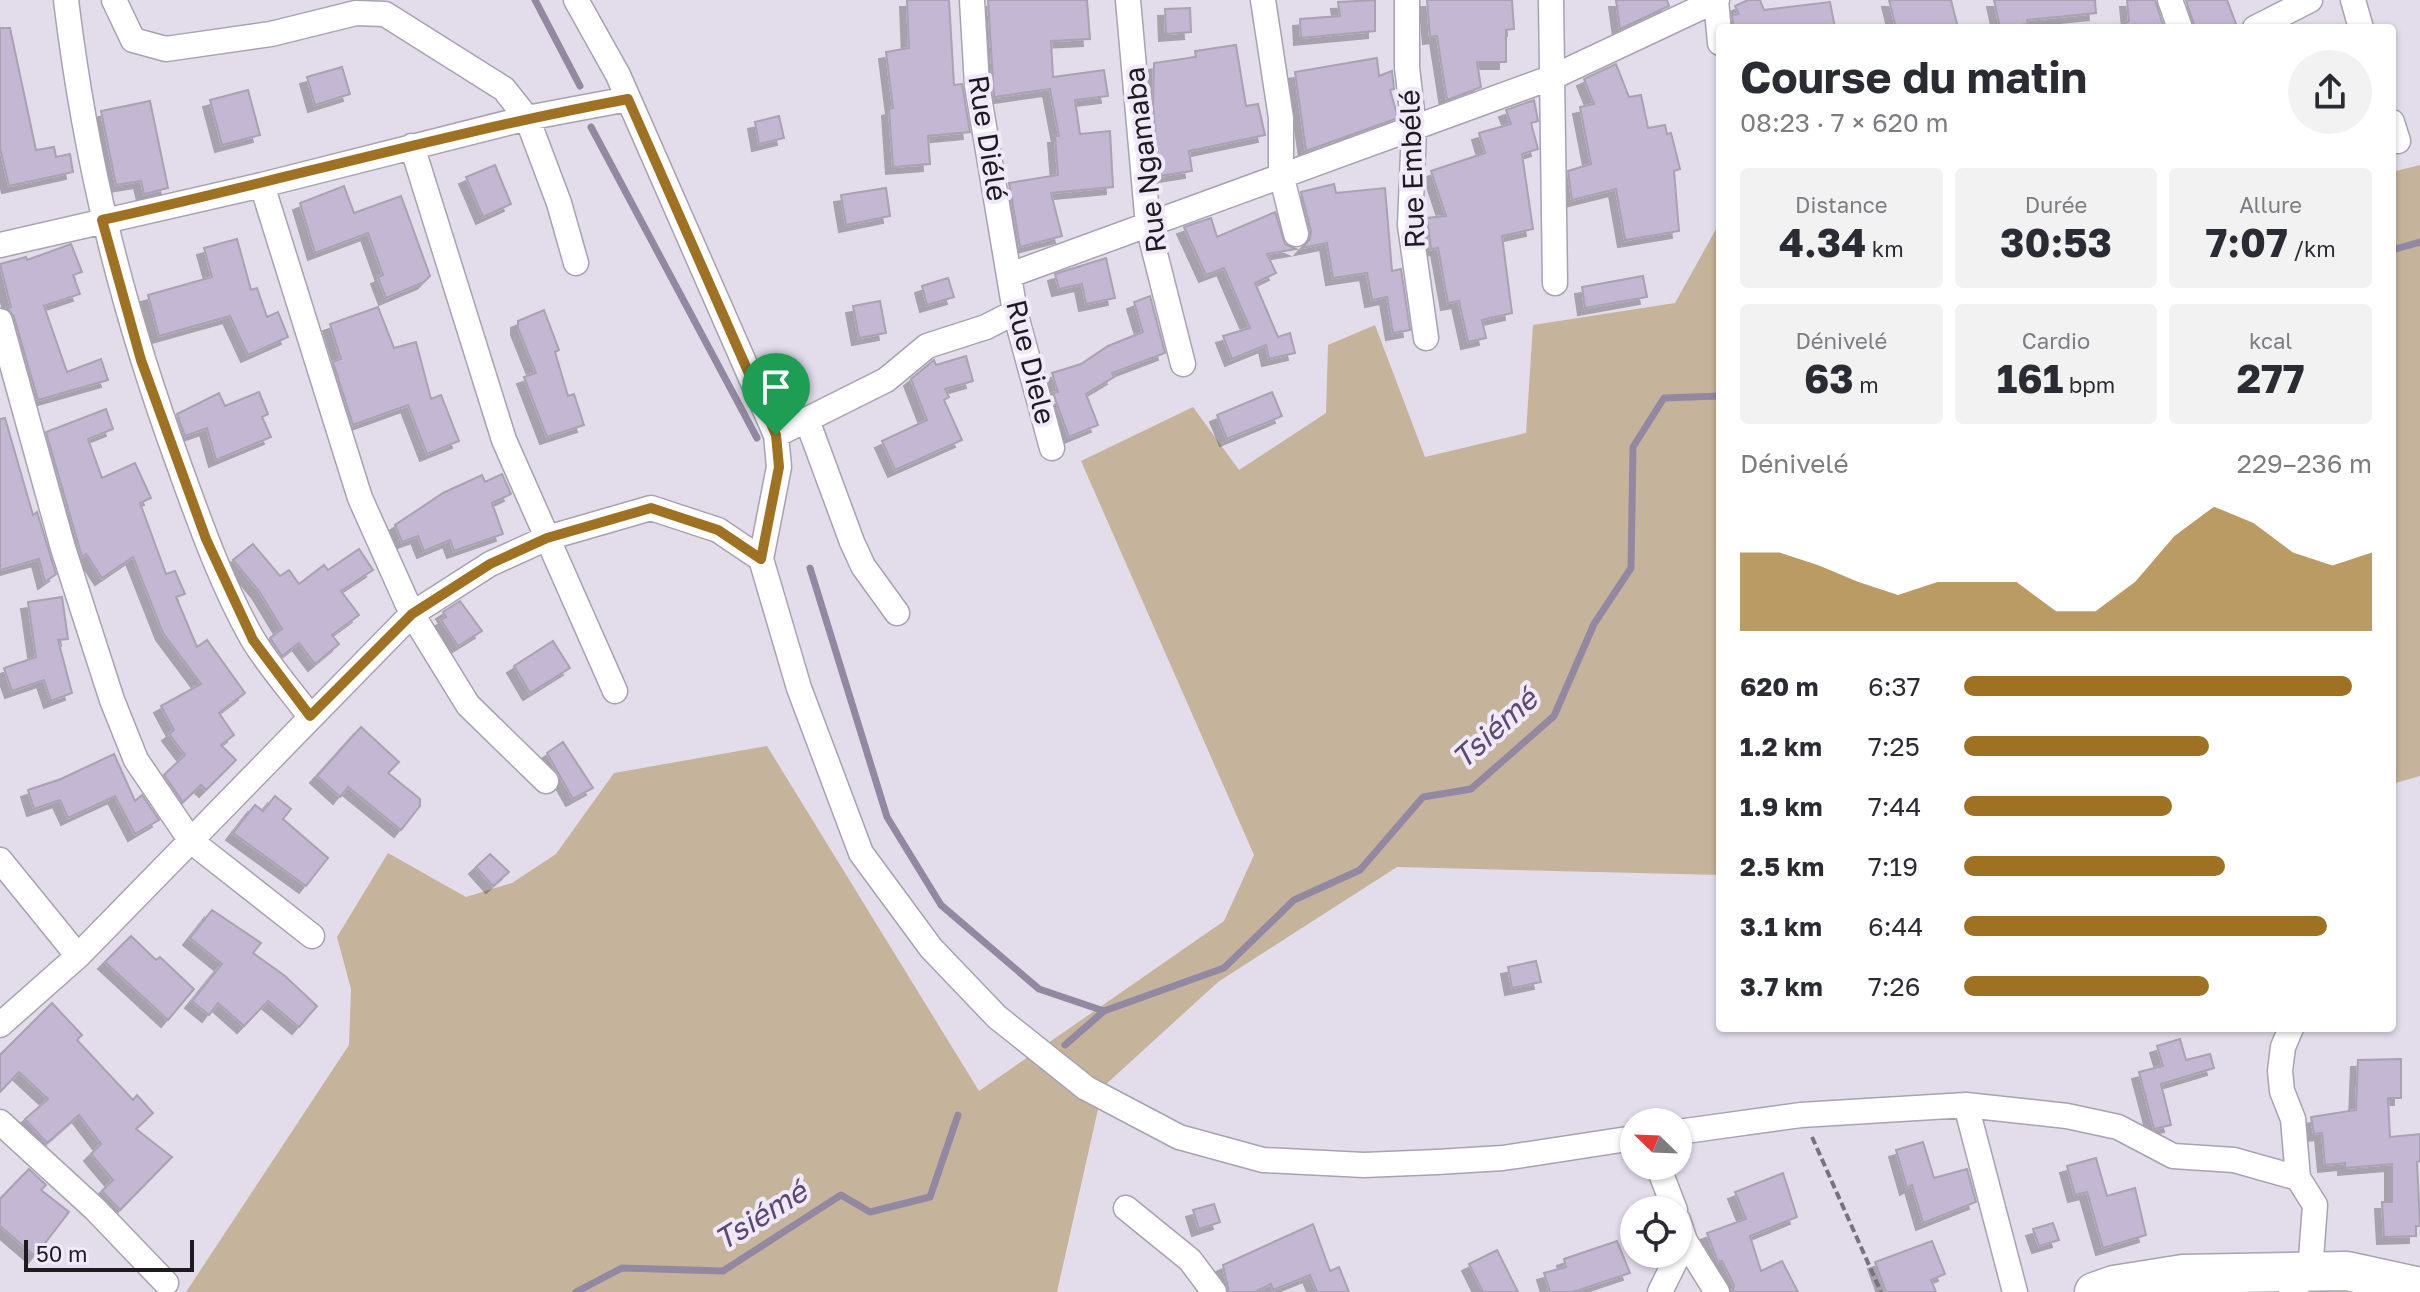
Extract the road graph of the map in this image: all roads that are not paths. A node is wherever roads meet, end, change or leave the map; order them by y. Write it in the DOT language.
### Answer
graph roads {
  1 [pos="66,0"];
  2 [pos="114,0"];
  3 [pos="576,0"];
  4 [pos="972,0"];
  5 [pos="1128,0"];
  6 [pos="1263,0"];
  7 [pos="1407,0"];
  8 [pos="1551,0"];
  9 [pos="1716,0"];
  10 [pos="2170,0"];
  11 [pos="2310,0"];
  12 [pos="2353,0"];
  13 [pos="1718,24"];
  14 [pos="2179,24"];
  15 [pos="2263,24"];
  16 [pos="2360,24"];
  17 [pos="1553,77"];
  18 [pos="628,99"];
  19 [pos="527,118"];
  20 [pos="1414,129"];
  21 [pos="412,146"];
  22 [pos="1281,174"];
  23 [pos="262,185"];
  24 [pos="102,220"];
  25 [pos="1148,226"];
  26 [pos="1296,234"];
  27 [pos="0,245"];
  28 [pos="576,263"];
  29 [pos="1010,275"];
  30 [pos="1555,283"];
  31 [pos="1015,312"];
  32 [pos="0,321"];
  33 [pos="1426,338"];
  34 [pos="1183,364"];
  35 [pos="807,420"];
  36 [pos="776,435"];
  37 [pos="1052,448"];
  38 [pos="547,538"];
  39 [pos="761,559"];
  40 [pos="897,613"];
  41 [pos="412,614"];
  42 [pos="615,691"];
  43 [pos="310,716"];
  44 [pos="546,781"];
  45 [pos="191,841"];
  46 [pos="0,860"];
  47 [pos="312,936"];
  48 [pos="78,956"];
  49 [pos="0,1025"];
  50 [pos="2289,1032"];
  51 [pos="1966,1105"];
  52 [pos="0,1122"];
  53 [pos="1692,1130"];
  54 [pos="1620,1140"];
  55 [pos="2298,1178"];
  56 [pos="1126,1208"];
  57 [pos="1692,1249"];
  58 [pos="1668,1268"];
  59 [pos="2347,1281"];
  60 [pos="2300,1282"];
  61 [pos="166,1283"];
  62 [pos="2420,1287"];
  63 [pos="1214,1292"];
  64 [pos="1660,1292"];
  65 [pos="1717,1292"];
  66 [pos="2015,1292"];
  67 [pos="2094,1292"];
  1 -- 24 [label="street"];
  2 -- 19 [label="street"];
  3 -- 18 [label="street"];
  4 -- 29 [label="street, Rue Diélé"];
  5 -- 25 [label="street, Rue Ngamaba"];
  6 -- 22 [label="street"];
  7 -- 20 [label="street, Rue Embélé"];
  8 -- 17 [label="street"];
  9 -- 13 [label="street"];
  9 -- 17 [label="street"];
  10 -- 14 [label="street"];
  11 -- 15 [label="street"];
  12 -- 16 [label="street"];
  17 -- 20 [label="street"];
  17 -- 30 [label="street"];
  18 -- 19 [label="street"];
  18 -- 36 [label="street"];
  19 -- 21 [label="street"];
  19 -- 28 [label="street"];
  20 -- 22 [label="street"];
  20 -- 33 [label="street, Rue Embélé"];
  21 -- 23 [label="street"];
  21 -- 38 [label="street"];
  22 -- 25 [label="street"];
  22 -- 26 [label="street"];
  23 -- 24 [label="street"];
  23 -- 41 [label="street"];
  24 -- 27 [label="street"];
  24 -- 43 [label="street"];
  25 -- 29 [label="street"];
  25 -- 34 [label="street, Rue Ngamaba"];
  29 -- 31 [label="street, Rue Diele"];
  31 -- 35 [label="street"];
  31 -- 37 [label="street, Rue Diele"];
  32 -- 45 [label="street"];
  35 -- 36 [label="street"];
  35 -- 40 [label="street"];
  36 -- 39 [label="street"];
  38 -- 39 [label="street"];
  38 -- 41 [label="street"];
  38 -- 42 [label="street"];
  39 -- 54 [label="street"];
  41 -- 43 [label="street"];
  41 -- 44 [label="street"];
  43 -- 45 [label="street"];
  45 -- 47 [label="street"];
  45 -- 48 [label="street"];
  46 -- 48 [label="street"];
  48 -- 49 [label="street"];
  50 -- 55 [label="street"];
  51 -- 53 [label="street"];
  51 -- 55 [label="street"];
  51 -- 66 [label="street"];
  52 -- 61 [label="street"];
  55 -- 60 [label="street"];
  56 -- 63 [label="street"];
  57 -- 65 [label="street"];
  58 -- 64 [label="street"];
  59 -- 60 [label="main road"];
  59 -- 62 [label="main road"];
  60 -- 67 [label="main road"];
}
